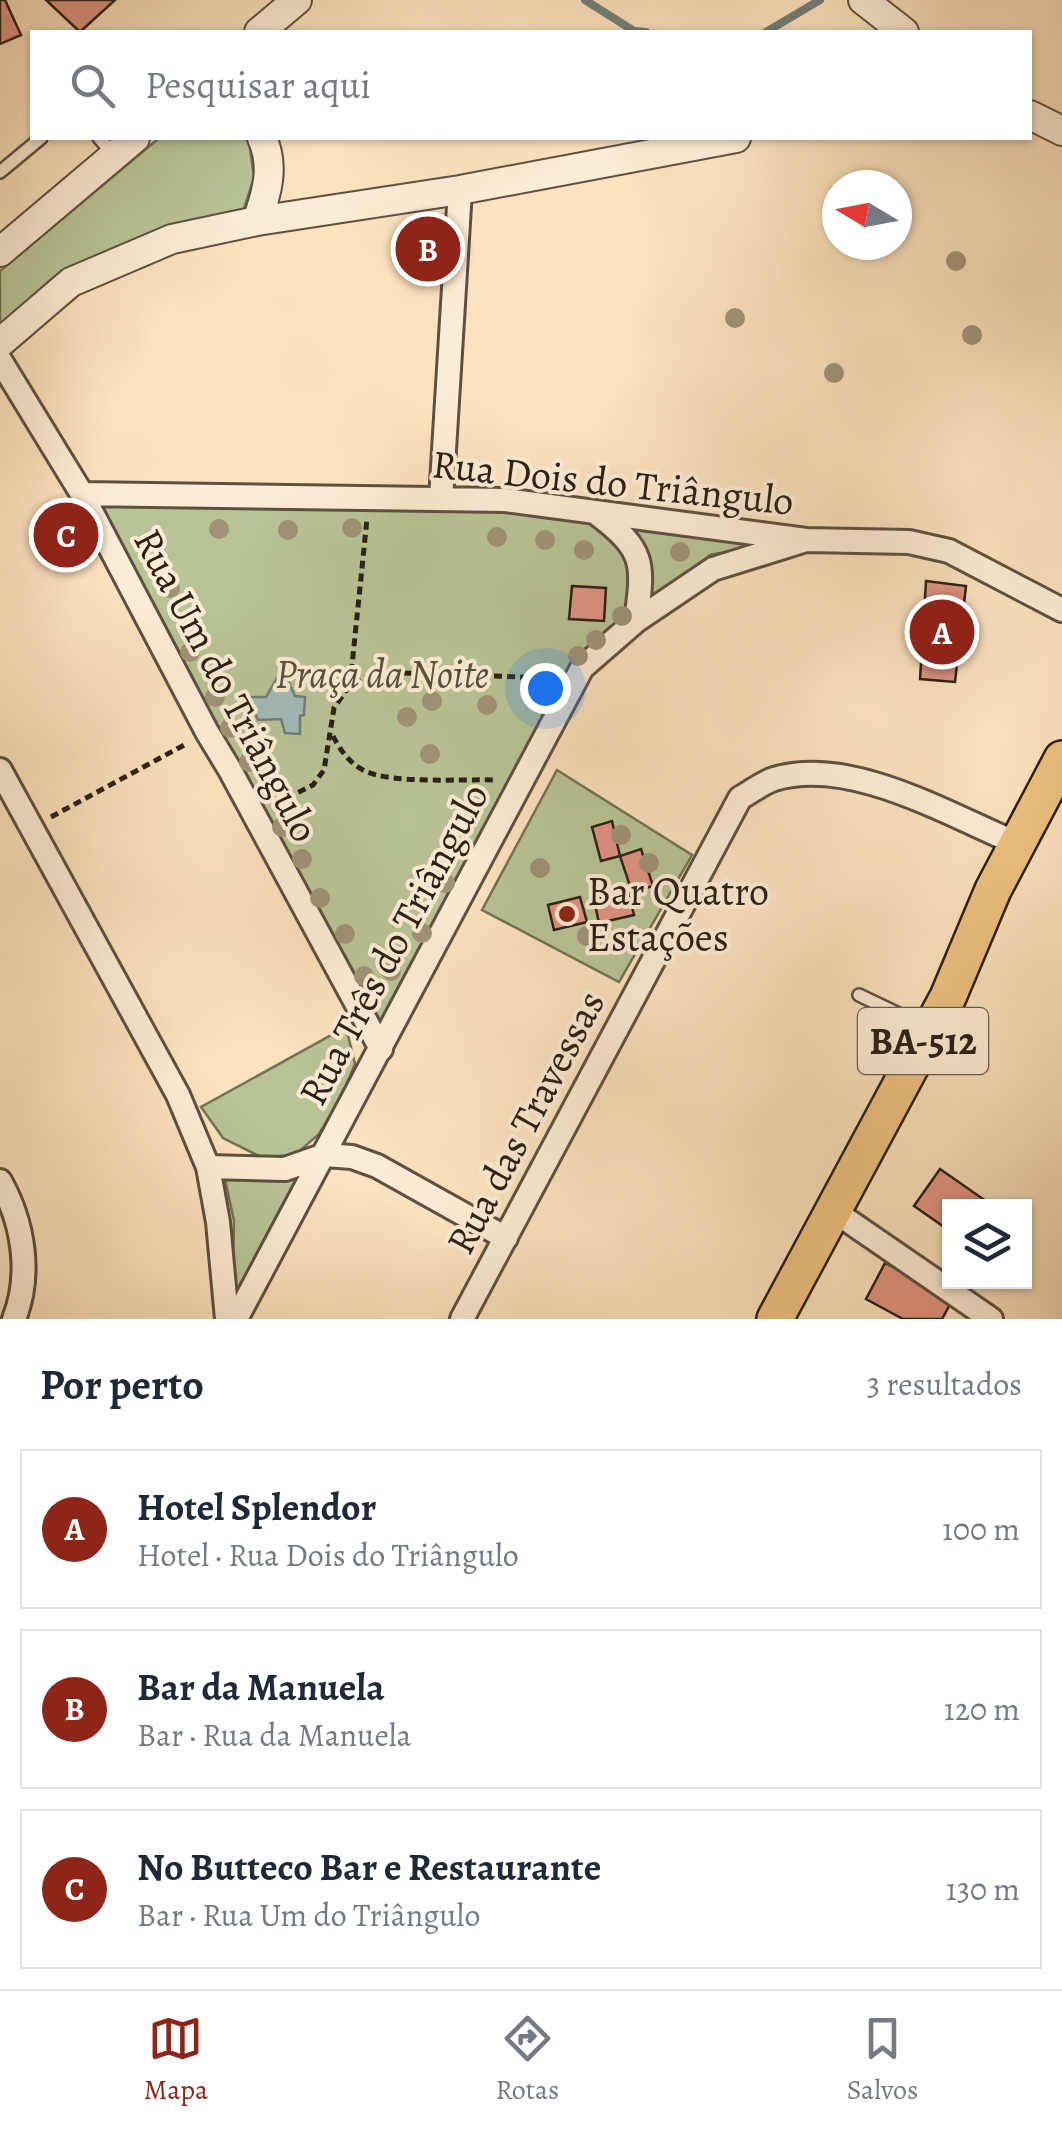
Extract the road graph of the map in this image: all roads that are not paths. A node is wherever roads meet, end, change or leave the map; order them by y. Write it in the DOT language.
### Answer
graph roads {
  1 [pos="863,0"];
  2 [pos="291,2"];
  3 [pos="261,30"];
  4 [pos="901,30"];
  5 [pos="1032,117"];
  6 [pos="1062,131"];
  7 [pos="39,140"];
  8 [pos="263,140"];
  9 [pos="725,140"];
  10 [pos="116,143"];
  11 [pos="0,172"];
  12 [pos="460,190"];
  13 [pos="257,222"];
  14 [pos="0,252"];
  15 [pos="0,343"];
  16 [pos="0,360"];
  17 [pos="82,494"];
  18 [pos="441,499"];
  19 [pos="594,512"];
  20 [pos="806,540"];
  21 [pos="1062,610"];
  22 [pos="636,621"];
  23 [pos="1062,759"];
  24 [pos="0,770"];
  25 [pos="1016,844"];
  26 [pos="859,994"];
  27 [pos="929,1030"];
  28 [pos="381,1049"];
  29 [pos="324,1155"];
  30 [pos="208,1167"];
  31 [pos="0,1181"];
  32 [pos="834,1210"];
  33 [pos="506,1238"];
  34 [pos="14,1319"];
  35 [pos="227,1319"];
  36 [pos="236,1319"];
  37 [pos="462,1319"];
  38 [pos="776,1319"];
  39 [pos="991,1319"];
  1 -- 4 [label="street"];
  2 -- 3 [label="street"];
  5 -- 6 [label="street"];
  7 -- 11 [label="lane"];
  8 -- 13 [label="street"];
  9 -- 12 [label="street"];
  10 -- 14 [label="street"];
  12 -- 13 [label="street"];
  12 -- 18 [label="street"];
  13 -- 15 [label="street"];
  16 -- 17 [label="street, Rua Um do Triângulo"];
  17 -- 18 [label="street, Rua Dois do Triângulo"];
  17 -- 28 [label="street, Rua Um do Triângulo"];
  18 -- 19 [label="street, Rua Dois do Triângulo"];
  19 -- 20 [label="street, Rua Dois do Triângulo"];
  19 -- 22 [label="street"];
  20 -- 21 [label="street, Rua Dois do Triângulo"];
  20 -- 22 [label="street, Rua Três do Triângulo"];
  22 -- 28 [label="street, Rua Três do Triângulo"];
  23 -- 25 [label="main road, BA-512"];
  24 -- 30 [label="street"];
  25 -- 27 [label="main road, BA-512"];
  25 -- 33 [label="street, Rua das Travessas"];
  26 -- 27 [label="lane"];
  27 -- 32 [label="main road, BA-512"];
  28 -- 29 [label="street, Rua Três do Triângulo"];
  29 -- 30 [label="street"];
  29 -- 33 [label="street"];
  29 -- 36 [label="street, Rua Três do Triângulo"];
  30 -- 35 [label="street"];
  31 -- 34 [label="street"];
  32 -- 38 [label="main road, BA-512"];
  32 -- 39 [label="street"];
  33 -- 37 [label="street, Rua das Travessas"];
}
